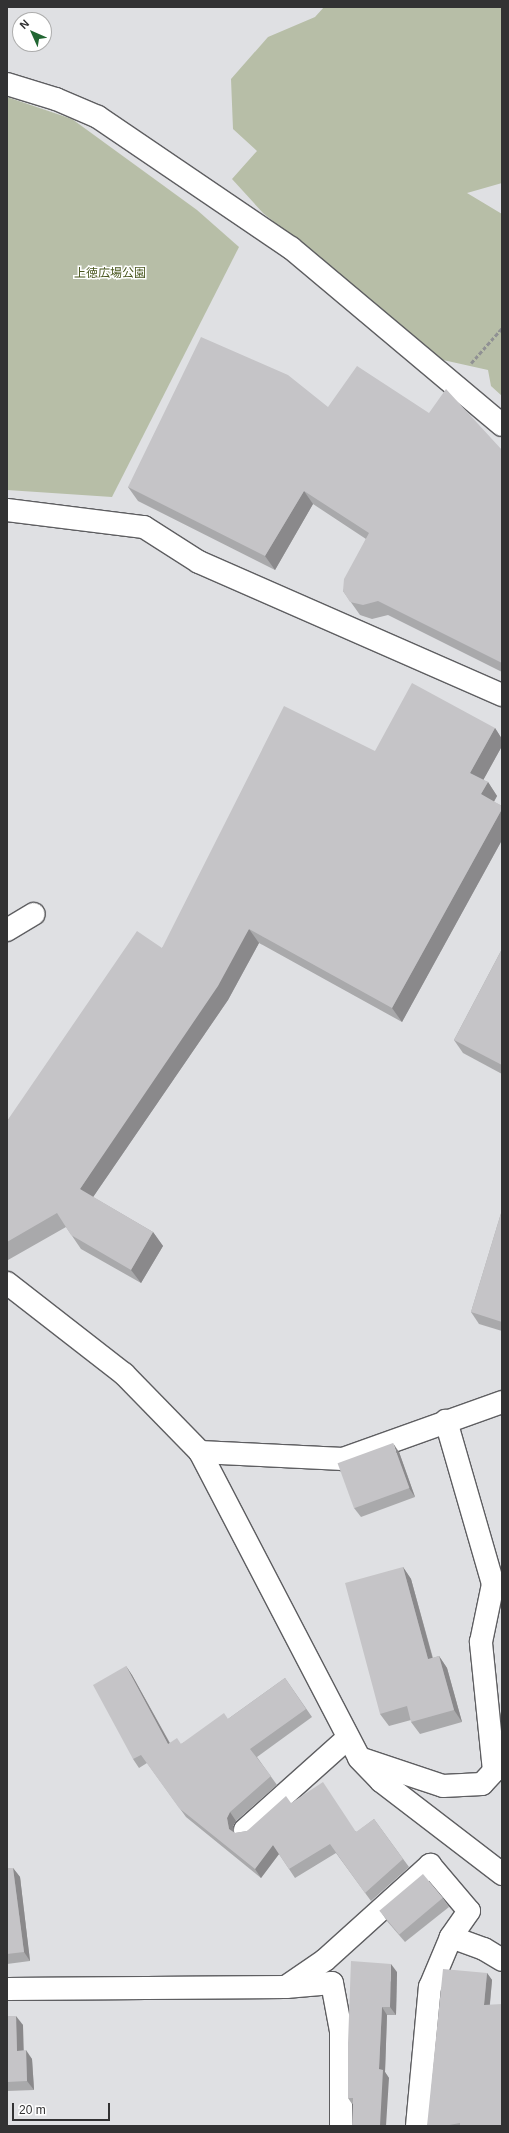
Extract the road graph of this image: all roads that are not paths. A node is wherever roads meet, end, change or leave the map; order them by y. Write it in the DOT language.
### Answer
graph roads {
  1 [pos="7,84"];
  2 [pos="502,425"];
  3 [pos="7,510"];
  4 [pos="502,695"];
  5 [pos="34,914"];
  6 [pos="7,930"];
  7 [pos="7,1283"];
  8 [pos="502,1402"];
  9 [pos="446,1421"];
  10 [pos="200,1452"];
  11 [pos="348,1738"];
  12 [pos="359,1758"];
  13 [pos="245,1830"];
  14 [pos="502,1874"];
  15 [pos="451,1937"];
  16 [pos="502,1960"];
  17 [pos="286,1987"];
  18 [pos="7,1989"];
  19 [pos="341,2126"];
  20 [pos="417,2126"];
  1 -- 2 [label="street"];
  3 -- 4 [label="street"];
  5 -- 6 [label="street"];
  7 -- 10 [label="street"];
  8 -- 9 [label="street"];
  9 -- 10 [label="street"];
  9 -- 12 [label="street"];
  10 -- 11 [label="street"];
  11 -- 12 [label="street"];
  11 -- 13 [label="street"];
  12 -- 14 [label="street"];
  15 -- 16 [label="street"];
  15 -- 17 [label="street"];
  15 -- 20 [label="street"];
  17 -- 18 [label="street"];
  17 -- 19 [label="street"];
}
